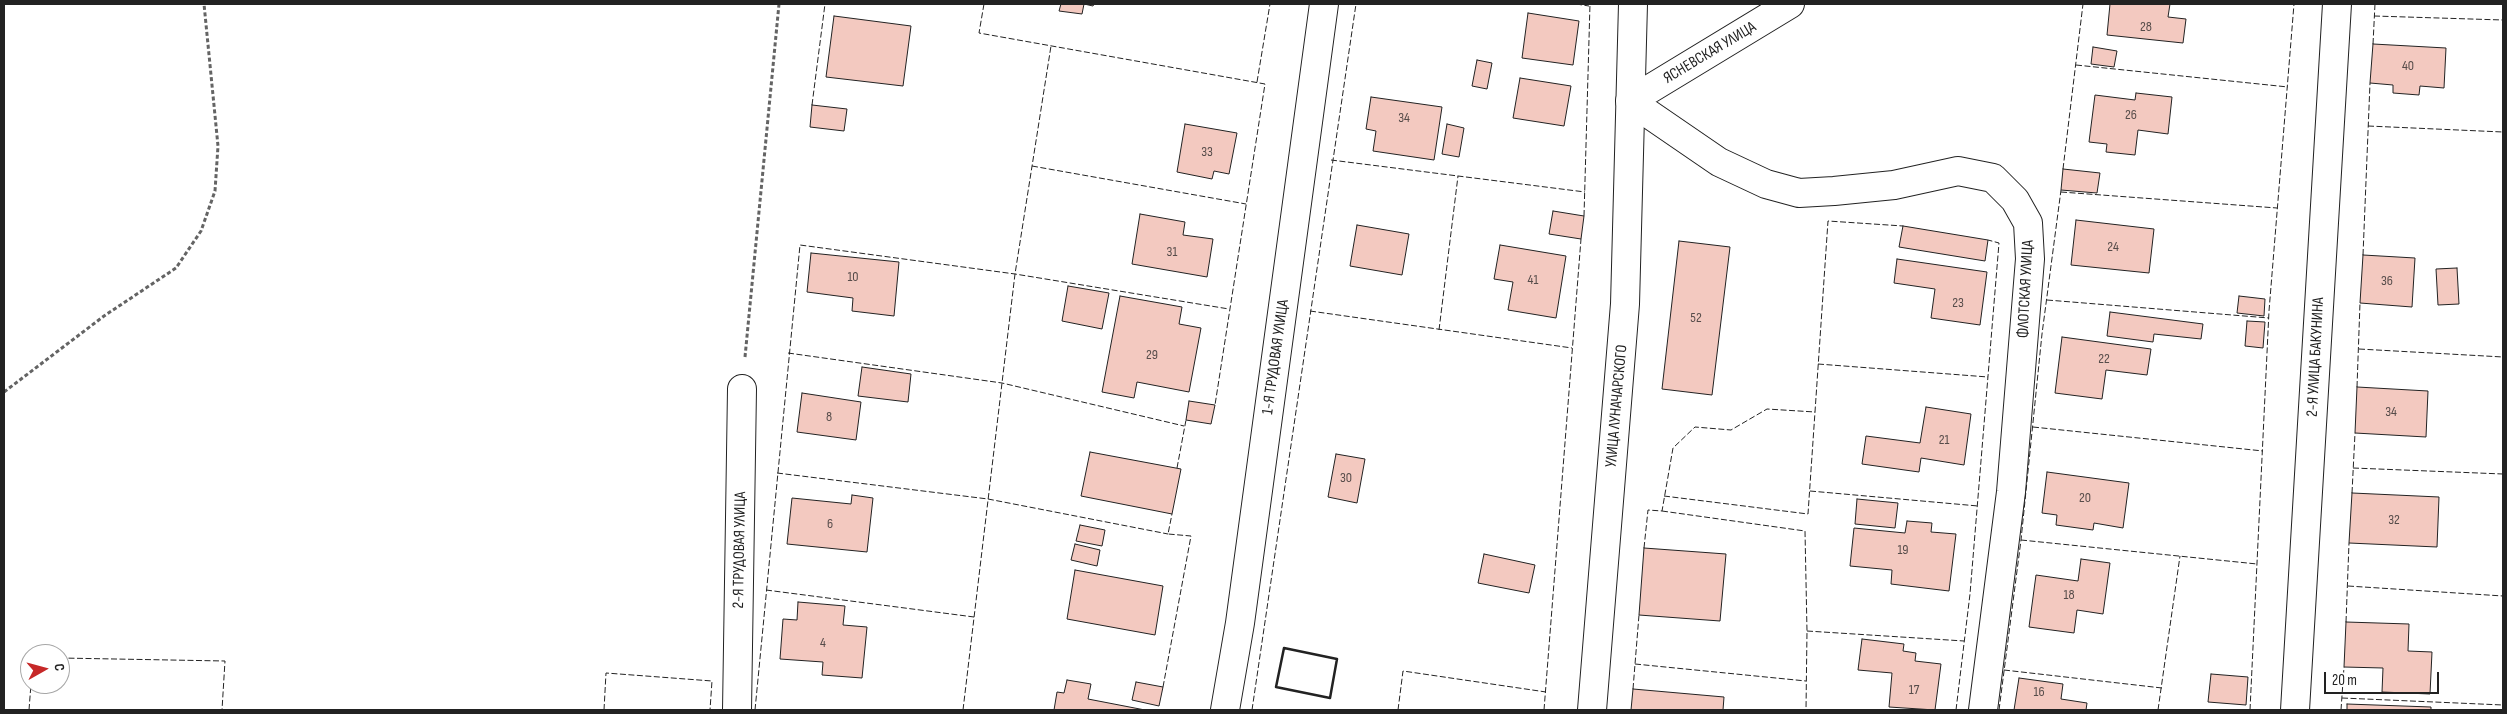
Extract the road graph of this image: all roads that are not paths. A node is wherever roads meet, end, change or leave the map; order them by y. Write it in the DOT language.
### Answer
graph roads {
  1 [pos="1324,4"];
  2 [pos="1633,4"];
  3 [pos="1790,4"];
  4 [pos="2337,4"];
  5 [pos="1630,101"];
  6 [pos="742,389"];
  7 [pos="737,710"];
  8 [pos="1225,710"];
  9 [pos="1592,710"];
  10 [pos="1984,710"];
  11 [pos="2295,710"];
  1 -- 8 [label="street, 1-Я ТРУДОВАЯ УЛИЦА"];
  2 -- 5 [label="street, УЛИЦА ЛУНАЧАРСКОГО"];
  3 -- 5 [label="street, ЯСНЕВСКАЯ УЛИЦА"];
  4 -- 11 [label="street, 2-Я УЛИЦА БАКУНИНА"];
  5 -- 9 [label="street, УЛИЦА ЛУНАЧАРСКОГО"];
  5 -- 10 [label="street, ФЛОТСКАЯ УЛИЦА"];
  6 -- 7 [label="street, 2-Я ТРУДОВАЯ УЛИЦА"];
}
